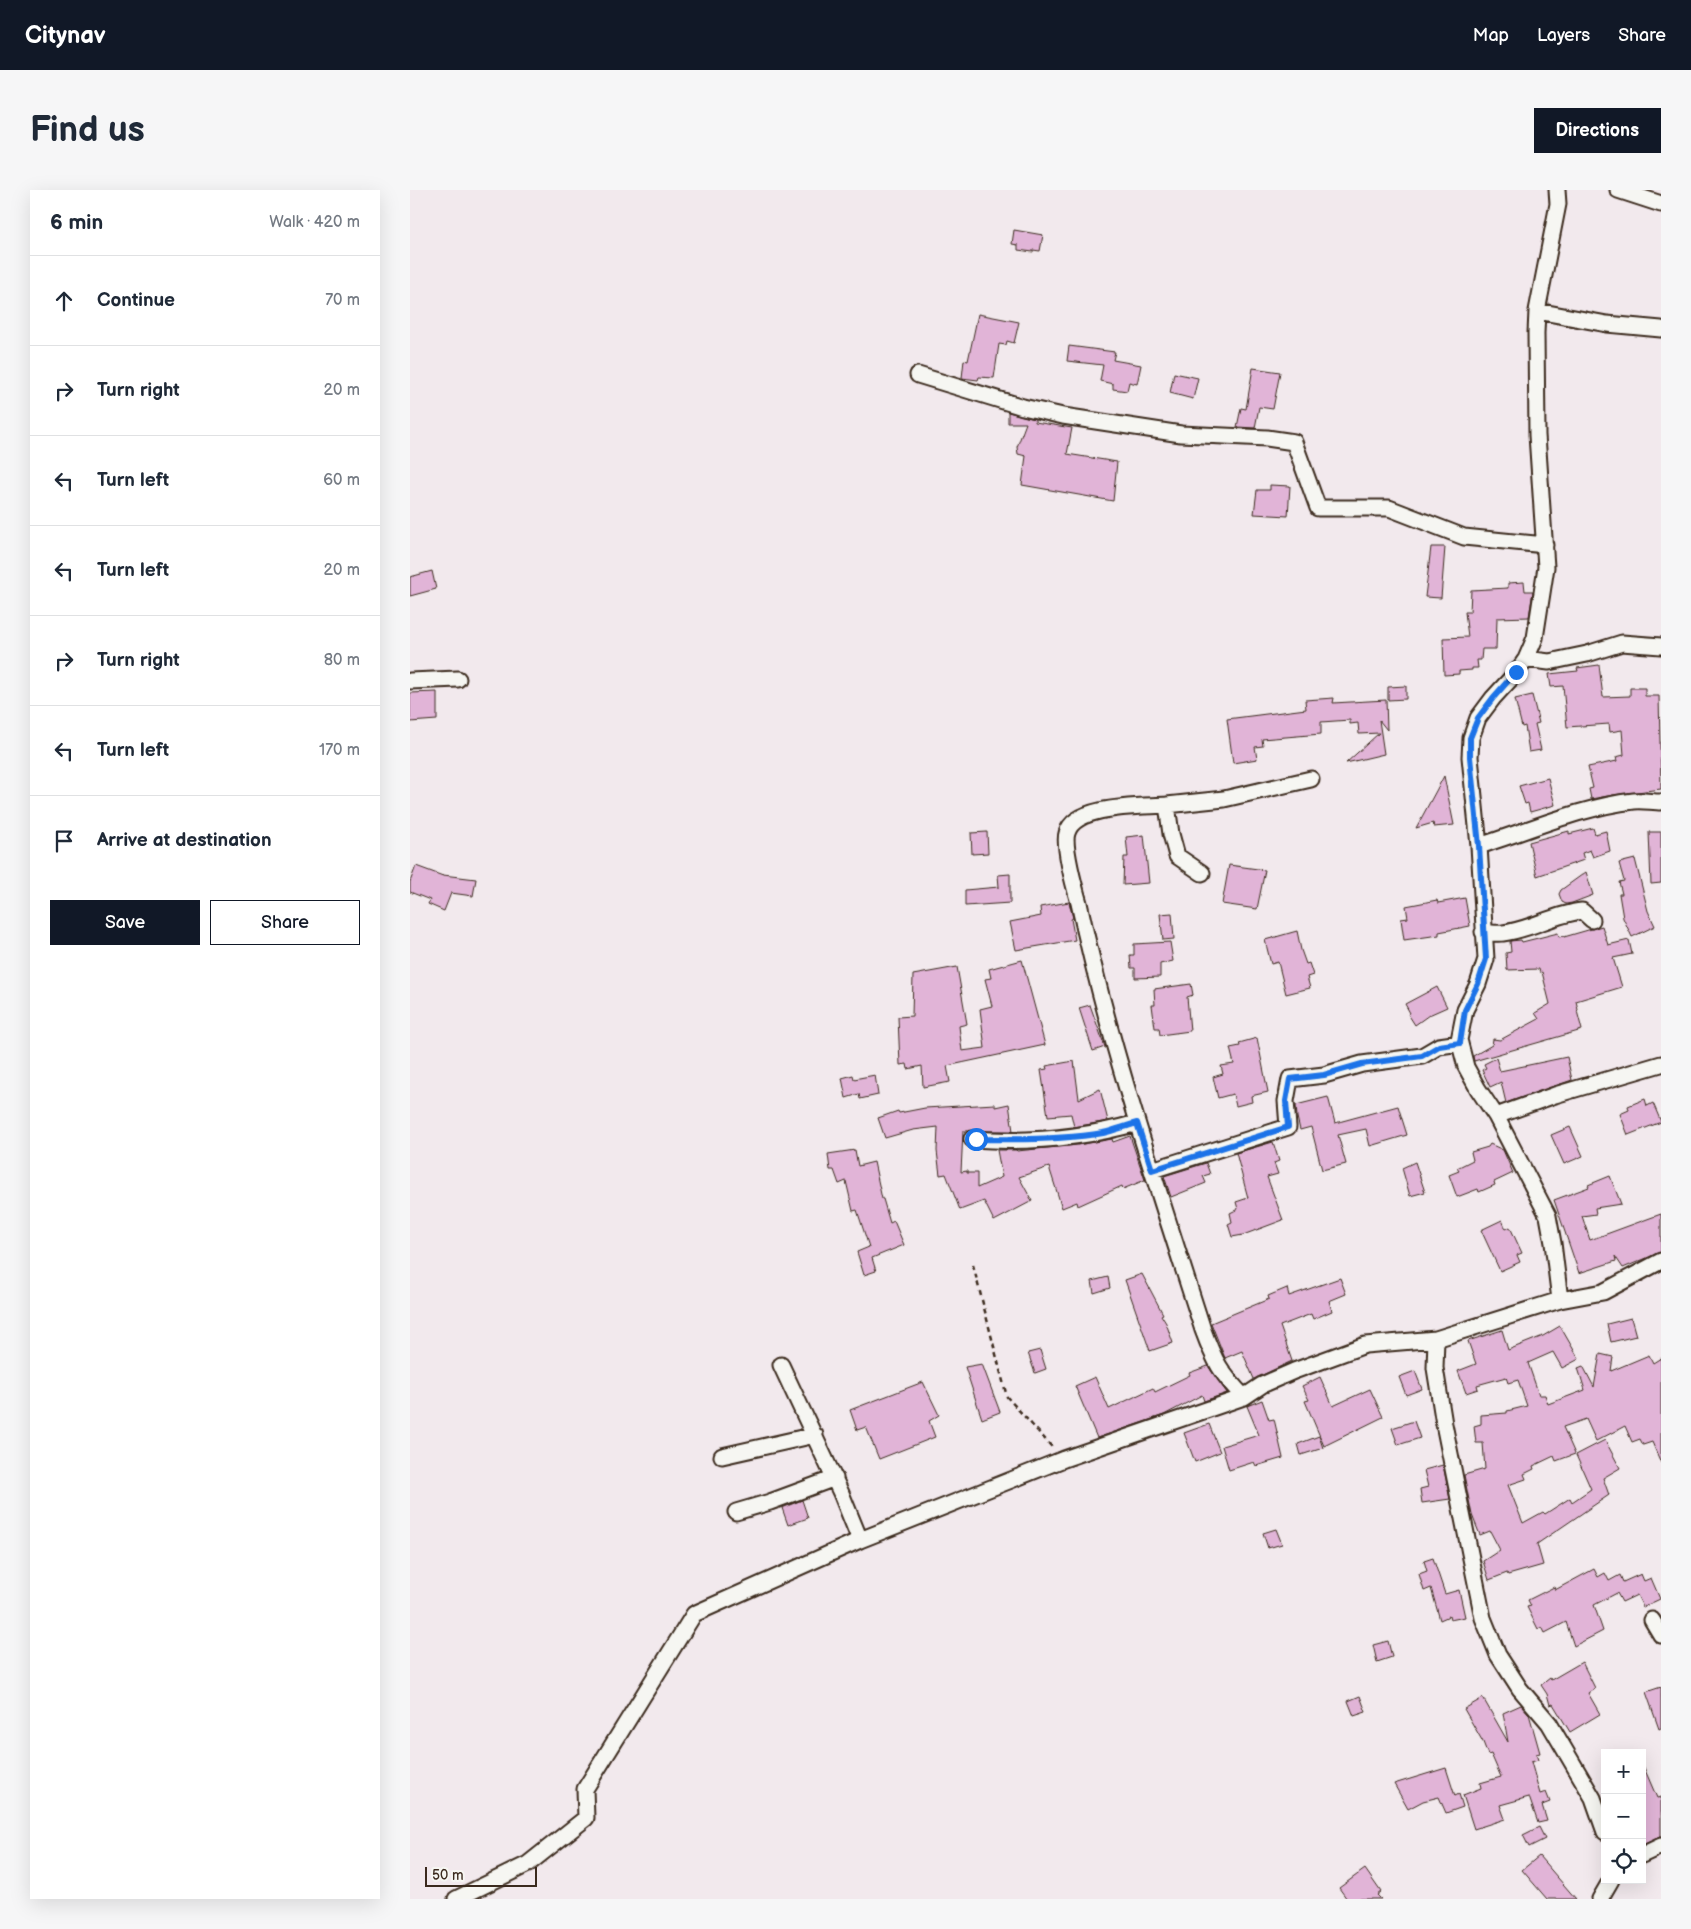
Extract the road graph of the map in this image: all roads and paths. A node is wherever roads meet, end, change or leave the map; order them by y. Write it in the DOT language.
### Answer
graph roads {
  1 [pos="1557,190"];
  2 [pos="1618,190"];
  3 [pos="1661,204"];
  4 [pos="1537,311"];
  5 [pos="1661,329"];
  6 [pos="918,375"];
  7 [pos="1545,545"];
  8 [pos="1661,646"];
  9 [pos="1526,659"];
  10 [pos="458,679"];
  11 [pos="410,681"];
  12 [pos="1311,779"];
  13 [pos="1661,802"];
  14 [pos="1167,806"];
  15 [pos="1479,846"];
  16 [pos="1202,874"];
  17 [pos="1592,920"];
  18 [pos="1484,932"];
  19 [pos="1460,1043"];
  20 [pos="1661,1064"];
  21 [pos="1496,1116"];
  22 [pos="1137,1123"];
  23 [pos="972,1139"];
  24 [pos="1152,1170"];
  25 [pos="1661,1262"];
  26 [pos="974,1265"];
  27 [pos="1560,1300"];
  28 [pos="1436,1339"];
  29 [pos="781,1365"];
  30 [pos="1244,1396"];
  31 [pos="815,1435"];
  32 [pos="722,1456"];
  33 [pos="1064,1459"];
  34 [pos="835,1478"];
  35 [pos="736,1512"];
  36 [pos="860,1540"];
  37 [pos="1652,1620"];
  38 [pos="1661,1635"];
  39 [pos="1601,1821"];
  40 [pos="1661,1846"];
  41 [pos="1646,1853"];
  42 [pos="1609,1884"];
  43 [pos="456,1899"];
  44 [pos="1600,1899"];
  1 -- 4 [label="street"];
  2 -- 3 [label="street"];
  4 -- 5 [label="street"];
  4 -- 7 [label="street"];
  6 -- 7 [label="street"];
  7 -- 9 [label="street"];
  8 -- 9 [label="street"];
  9 -- 15 [label="street"];
  10 -- 11 [label="street"];
  12 -- 14 [label="street"];
  13 -- 15 [label="street"];
  14 -- 16 [label="street"];
  14 -- 22 [label="street"];
  15 -- 18 [label="street"];
  17 -- 18 [label="street"];
  18 -- 19 [label="street"];
  19 -- 21 [label="street"];
  19 -- 24 [label="street"];
  20 -- 21 [label="street"];
  21 -- 27 [label="street"];
  22 -- 23 [label="street"];
  22 -- 24 [label="street"];
  24 -- 30 [label="street"];
  25 -- 27 [label="street"];
  26 -- 33 [label="path"];
  27 -- 28 [label="street"];
  28 -- 30 [label="street"];
  28 -- 39 [label="street"];
  29 -- 31 [label="street"];
  30 -- 33 [label="street"];
  31 -- 32 [label="street"];
  31 -- 34 [label="street"];
  33 -- 36 [label="street"];
  34 -- 35 [label="street"];
  34 -- 36 [label="street"];
  36 -- 43 [label="street"];
  37 -- 38 [label="street"];
  40 -- 41 [label="street"];
  42 -- 44 [label="street"];
}
